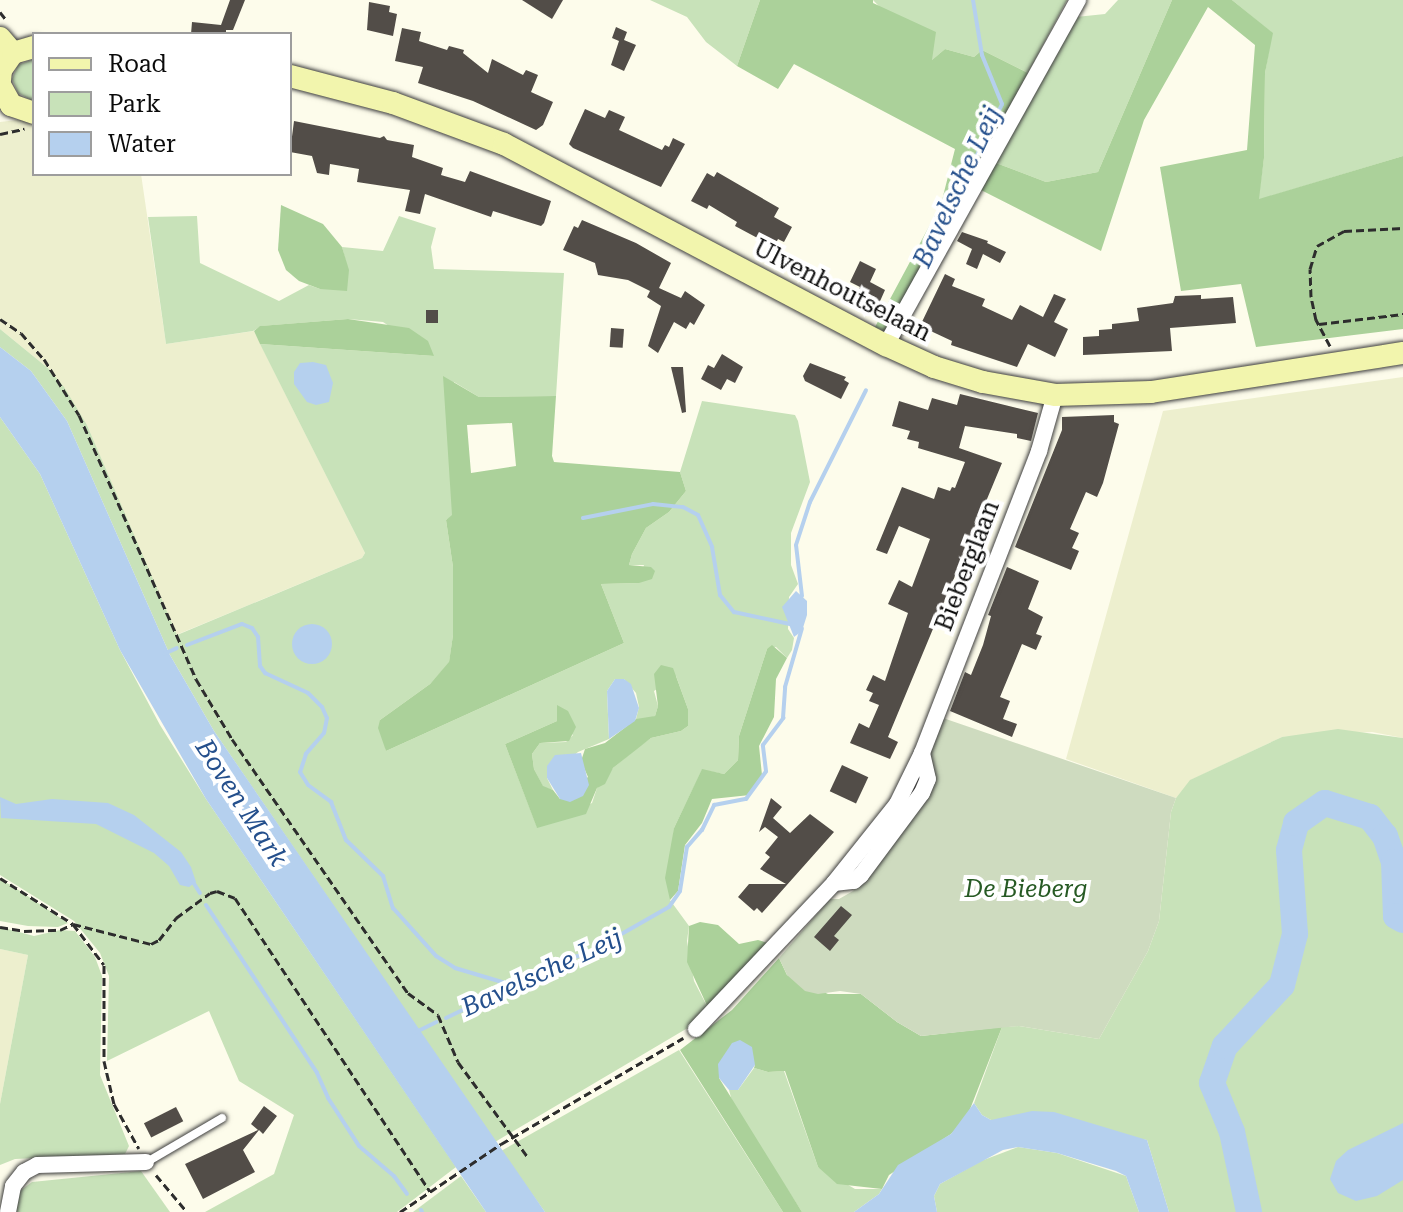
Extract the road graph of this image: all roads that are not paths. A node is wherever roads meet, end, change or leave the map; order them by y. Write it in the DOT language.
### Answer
graph roads {
  1 [pos="1078,0"];
  2 [pos="16,46"];
  3 [pos="292,77"];
  4 [pos="1,91"];
  5 [pos="32,113"];
  6 [pos="886,345"];
  7 [pos="1403,353"];
  8 [pos="1055,395"];
  9 [pos="696,1029"];
  10 [pos="222,1118"];
  11 [pos="146,1162"];
  12 [pos="8,1212"];
  1 -- 6 [label="street"];
  2 -- 4 [label="main road"];
  3 -- 6 [label="main road, Ulvenhoutselaan"];
  4 -- 5 [label="main road"];
  6 -- 8 [label="main road, Ulvenhoutselaan"];
  7 -- 8 [label="main road, Ulvenhoutselaan"];
  8 -- 9 [label="street, Bieberglaan"];
  10 -- 11 [label="lane"];
  11 -- 12 [label="street"];
}
